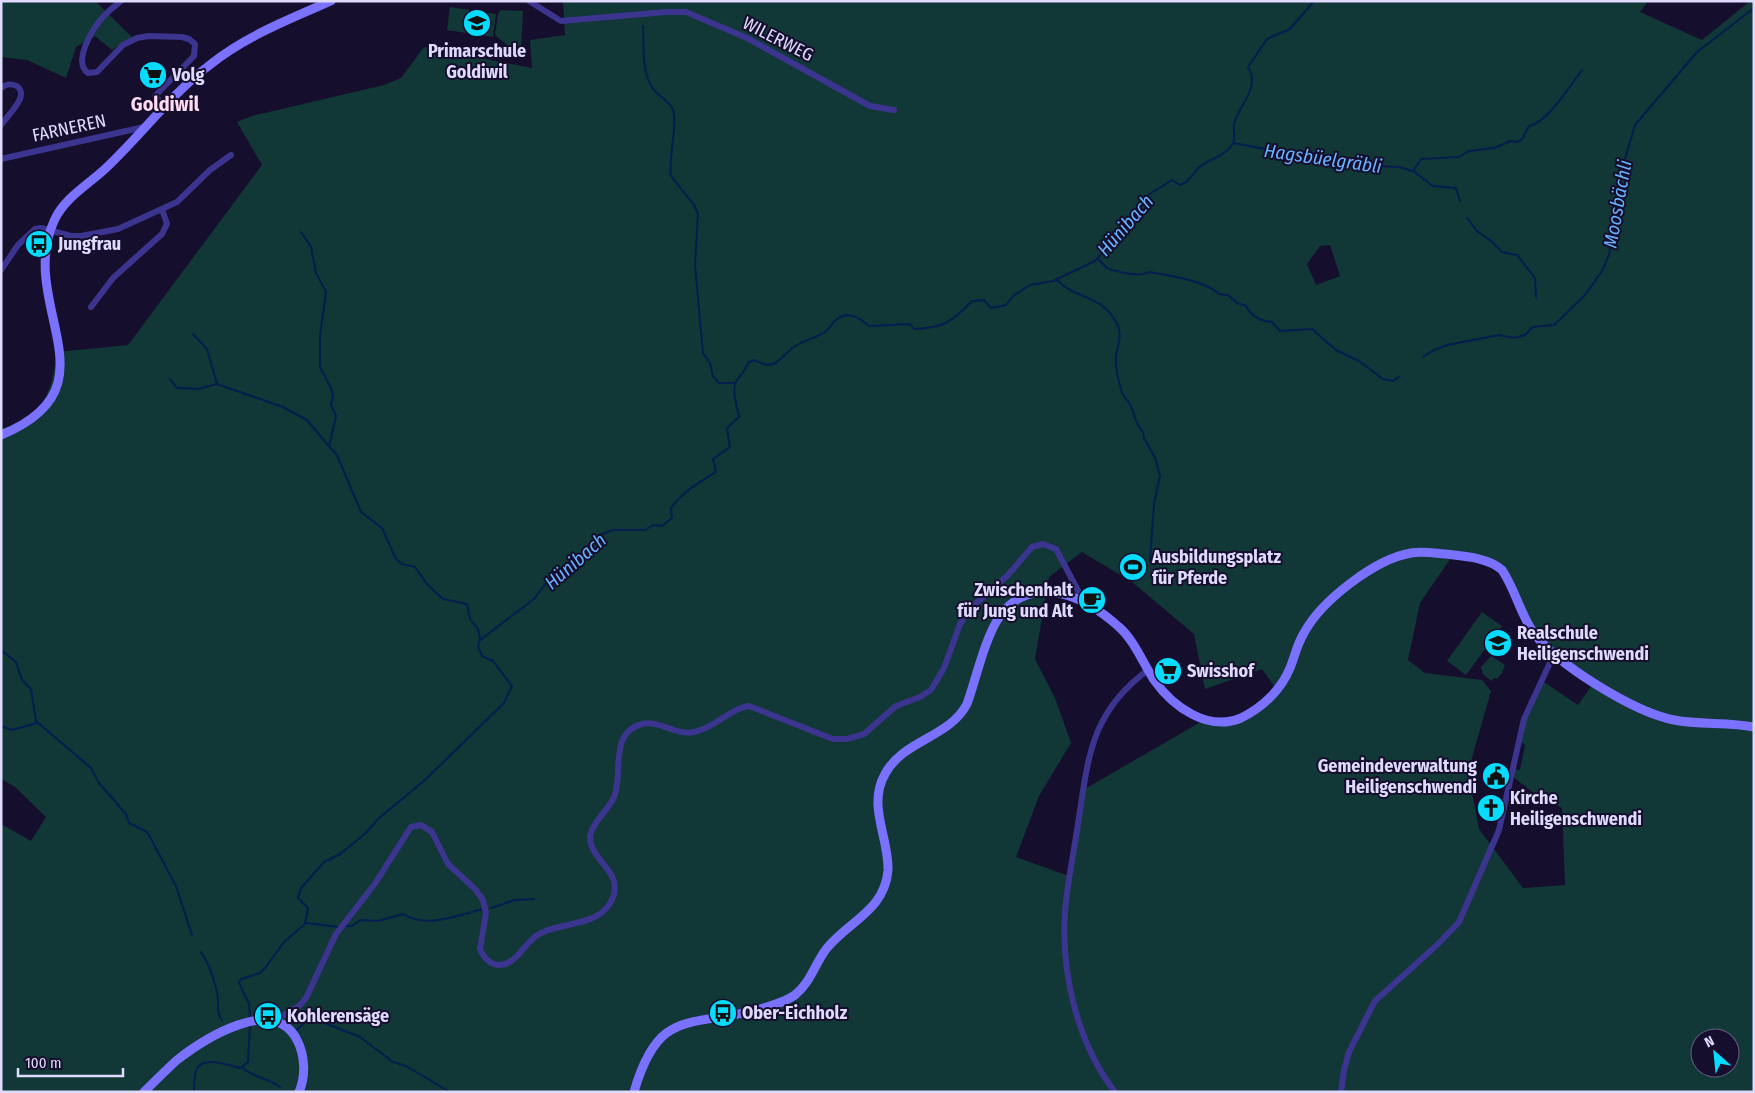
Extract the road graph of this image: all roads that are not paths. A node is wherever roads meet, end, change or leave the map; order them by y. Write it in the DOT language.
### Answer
graph roads {
  1 [pos="121,1"];
  2 [pos="331,1"];
  3 [pos="529,1"];
  4 [pos="1,88"];
  5 [pos="165,106"];
  6 [pos="894,110"];
  7 [pos="1,125"];
  8 [pos="144,127"];
  9 [pos="231,155"];
  10 [pos="1,159"];
  11 [pos="162,209"];
  12 [pos="50,231"];
  13 [pos="1,270"];
  14 [pos="91,307"];
  15 [pos="1,435"];
  16 [pos="1084,603"];
  17 [pos="1554,654"];
  18 [pos="1148,670"];
  19 [pos="1754,727"];
  20 [pos="275,1020"];
  21 [pos="144,1092"];
  22 [pos="299,1092"];
  23 [pos="634,1092"];
  24 [pos="1114,1092"];
  25 [pos="1341,1092"];
  1 -- 5 [label="street"];
  2 -- 5 [label="street"];
  3 -- 6 [label="street, WILERWEG"];
  4 -- 7 [label="street, FARNEREN"];
  5 -- 8 [label="street"];
  8 -- 10 [label="street, FARNEREN"];
  8 -- 12 [label="street"];
  9 -- 11 [label="street"];
  11 -- 12 [label="street"];
  11 -- 14 [label="street"];
  12 -- 13 [label="street"];
  12 -- 15 [label="street"];
  16 -- 18 [label="street"];
  16 -- 20 [label="street"];
  16 -- 23 [label="street"];
  17 -- 18 [label="street"];
  17 -- 19 [label="street"];
  17 -- 25 [label="street"];
  18 -- 24 [label="street"];
  20 -- 21 [label="street"];
  20 -- 22 [label="street"];
}
